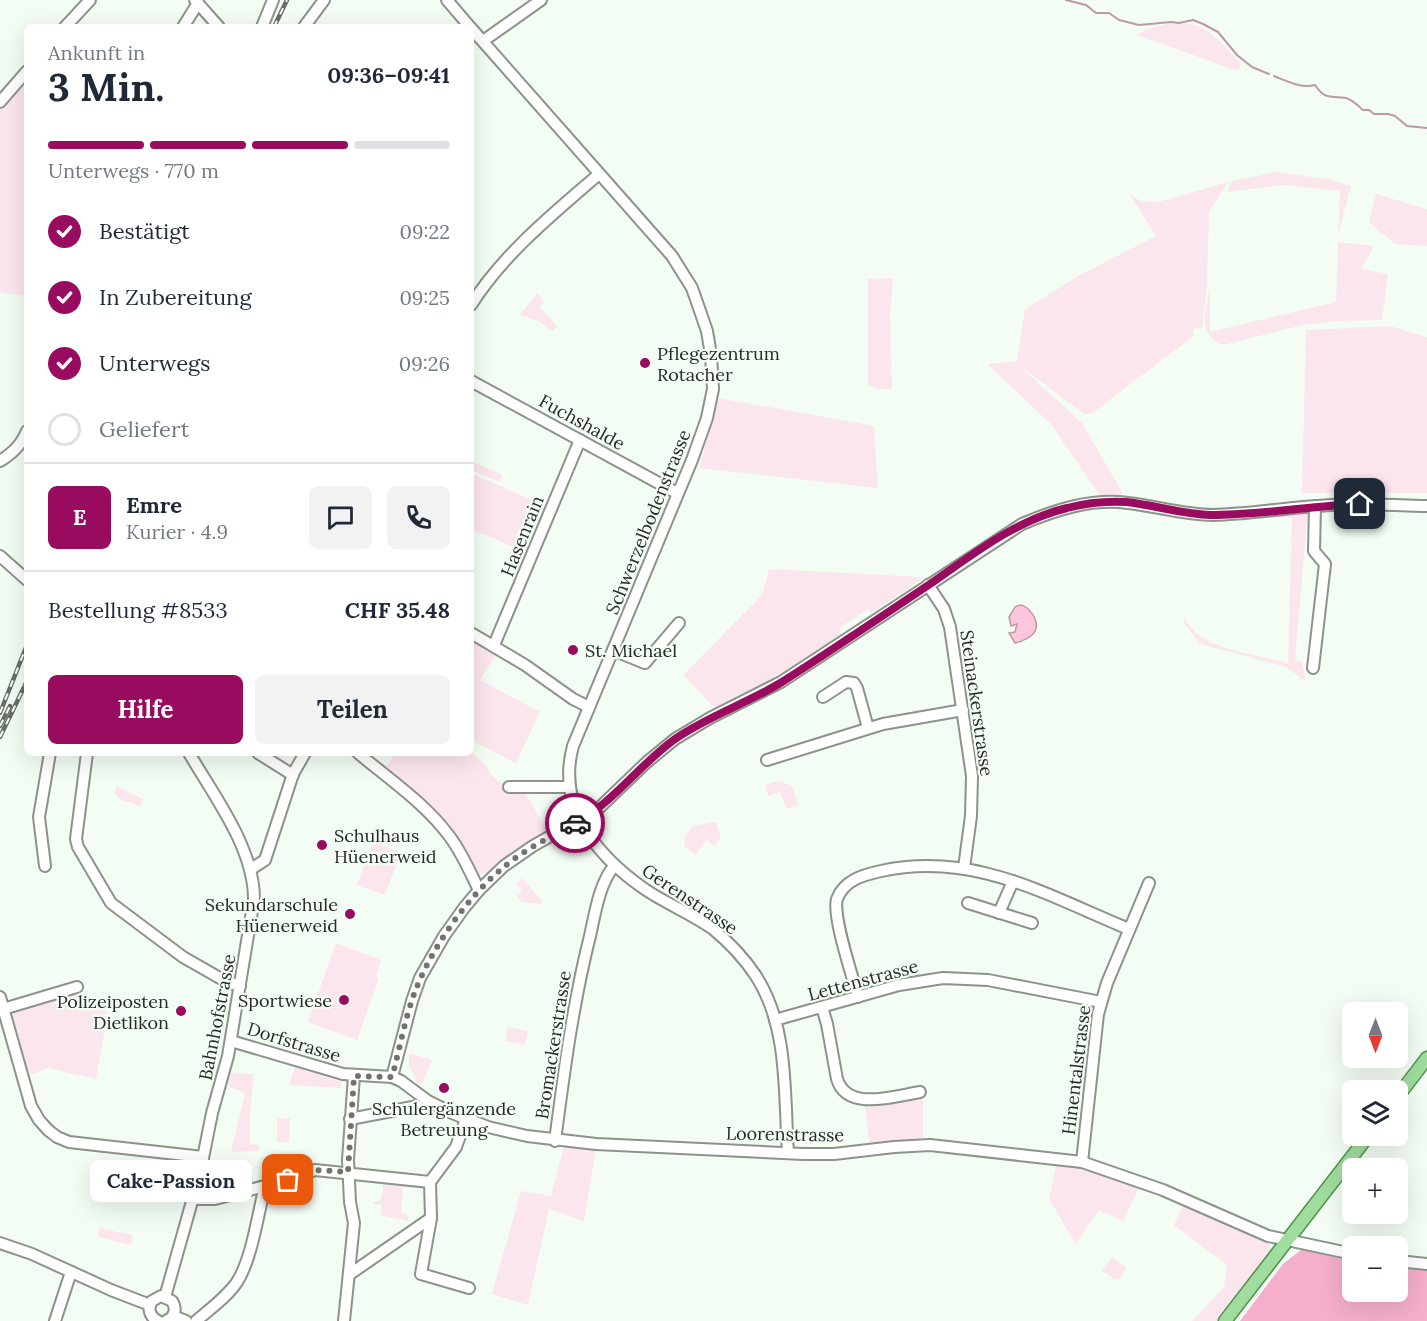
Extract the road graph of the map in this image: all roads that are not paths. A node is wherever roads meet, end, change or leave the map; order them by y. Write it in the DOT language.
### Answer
graph roads {
  1 [pos="89,0"];
  2 [pos="273,0"];
  3 [pos="324,0"];
  4 [pos="447,0"];
  5 [pos="541,0"];
  6 [pos="197,1"];
  7 [pos="68,24"];
  8 [pos="185,24"];
  9 [pos="216,24"];
  10 [pos="263,24"];
  11 [pos="306,24"];
  12 [pos="465,24"];
  13 [pos="474,33"];
  14 [pos="483,41"];
  15 [pos="24,74"];
  16 [pos="0,102"];
  17 [pos="599,174"];
  18 [pos="474,301"];
  19 [pos="474,383"];
  20 [pos="24,438"];
  21 [pos="580,440"];
  22 [pos="0,461"];
  23 [pos="677,493"];
  24 [pos="1315,506"];
  25 [pos="1427,506"];
  26 [pos="0,556"];
  27 [pos="24,577"];
  28 [pos="928,585"];
  29 [pos="678,623"];
  30 [pos="474,635"];
  31 [pos="494,645"];
  32 [pos="613,650"];
  33 [pos="1313,668"];
  34 [pos="823,697"];
  35 [pos="589,706"];
  36 [pos="963,710"];
  37 [pos="868,728"];
  38 [pos="49,756"];
  39 [pos="87,756"];
  40 [pos="191,756"];
  41 [pos="263,756"];
  42 [pos="303,756"];
  43 [pos="362,756"];
  44 [pos="767,760"];
  45 [pos="293,775"];
  46 [pos="508,787"];
  47 [pos="569,787"];
  48 [pos="580,820"];
  49 [pos="45,866"];
  50 [pos="614,866"];
  51 [pos="964,868"];
  52 [pos="251,869"];
  53 [pos="1013,881"];
  54 [pos="1149,884"];
  55 [pos="480,890"];
  56 [pos="968,903"];
  57 [pos="999,912"];
  58 [pos="1032,923"];
  59 [pos="1129,929"];
  60 [pos="240,986"];
  61 [pos="78,987"];
  62 [pos="0,997"];
  63 [pos="858,997"];
  64 [pos="1101,1002"];
  65 [pos="822,1007"];
  66 [pos="3,1009"];
  67 [pos="775,1020"];
  68 [pos="231,1041"];
  69 [pos="1427,1058"];
  70 [pos="354,1076"];
  71 [pos="392,1077"];
  72 [pos="1408,1083"];
  73 [pos="920,1092"];
  74 [pos="418,1106"];
  75 [pos="350,1119"];
  76 [pos="466,1119"];
  77 [pos="555,1141"];
  78 [pos="1360,1146"];
  79 [pos="788,1153"];
  80 [pos="203,1157"];
  81 [pos="1082,1162"];
  82 [pos="348,1172"];
  83 [pos="430,1182"];
  84 [pos="265,1186"];
  85 [pos="193,1199"];
  86 [pos="431,1218"];
  87 [pos="1286,1240"];
  88 [pos="0,1243"];
  89 [pos="1342,1252"];
  90 [pos="1408,1262"];
  91 [pos="1427,1264"];
  92 [pos="71,1272"];
  93 [pos="350,1274"];
  94 [pos="468,1288"];
  95 [pos="165,1297"];
  96 [pos="150,1305"];
  97 [pos="170,1318"];
  98 [pos="55,1321"];
  99 [pos="158,1321"];
  100 [pos="186,1321"];
  101 [pos="196,1321"];
  102 [pos="344,1321"];
  103 [pos="1225,1321"];
  1 -- 7 [label="street"];
  2 -- 10 [label="street"];
  3 -- 11 [label="street"];
  4 -- 12 [label="street, Schwerzelbodenstrasse"];
  5 -- 14 [label="street"];
  6 -- 8 [label="street"];
  6 -- 9 [label="street"];
  13 -- 14 [label="street, Schwerzelbodenstrasse"];
  14 -- 17 [label="street, Schwerzelbodenstrasse"];
  15 -- 16 [label="street"];
  17 -- 18 [label="street"];
  17 -- 23 [label="street, Schwerzelbodenstrasse"];
  19 -- 21 [label="street, Fuchshalde"];
  20 -- 22 [label="street"];
  21 -- 23 [label="street, Fuchshalde"];
  21 -- 31 [label="street, Hasenrain"];
  23 -- 32 [label="street, Schwerzelbodenstrasse"];
  24 -- 25 [label="street"];
  24 -- 28 [label="street"];
  24 -- 33 [label="street"];
  26 -- 27 [label="street"];
  28 -- 36 [label="street, Steinackerstrasse"];
  28 -- 48 [label="street"];
  29 -- 32 [label="street"];
  30 -- 31 [label="street"];
  31 -- 35 [label="street"];
  32 -- 35 [label="street, Schwerzelbodenstrasse"];
  34 -- 37 [label="street"];
  35 -- 47 [label="street, Schwerzelbodenstrasse"];
  36 -- 37 [label="street"];
  36 -- 51 [label="street, Steinackerstrasse"];
  37 -- 44 [label="street"];
  38 -- 49 [label="street"];
  39 -- 60 [label="street"];
  40 -- 52 [label="street, Bahnhofstrasse"];
  41 -- 45 [label="street"];
  42 -- 45 [label="street"];
  43 -- 55 [label="street"];
  45 -- 52 [label="street"];
  46 -- 47 [label="street"];
  47 -- 48 [label="street, Schwerzelbodenstrasse"];
  48 -- 50 [label="street, Gerenstrasse"];
  48 -- 55 [label="street"];
  50 -- 67 [label="street, Gerenstrasse"];
  50 -- 77 [label="street, Bromackerstrasse"];
  51 -- 53 [label="street"];
  51 -- 63 [label="street"];
  52 -- 60 [label="street, Bahnhofstrasse"];
  53 -- 57 [label="street"];
  53 -- 59 [label="street"];
  54 -- 59 [label="street, Hinentalstrasse"];
  55 -- 71 [label="street"];
  56 -- 57 [label="street"];
  57 -- 58 [label="street"];
  59 -- 64 [label="street, Hinentalstrasse"];
  60 -- 68 [label="street, Bahnhofstrasse"];
  61 -- 66 [label="street"];
  62 -- 66 [label="street"];
  63 -- 64 [label="street, Lettenstrasse"];
  63 -- 65 [label="street, Lettenstrasse"];
  64 -- 81 [label="street, Hinentalstrasse"];
  65 -- 67 [label="street, Lettenstrasse"];
  65 -- 73 [label="street"];
  66 -- 80 [label="street"];
  67 -- 79 [label="street, Gerenstrasse"];
  68 -- 70 [label="street, Dorfstrasse"];
  68 -- 80 [label="street, Bahnhofstrasse"];
  69 -- 72 [label="main road"];
  70 -- 71 [label="street"];
  70 -- 75 [label="street, Dorfstrasse"];
  71 -- 76 [label="street, Loorenstrasse"];
  74 -- 75 [label="street"];
  75 -- 82 [label="street, Dorfstrasse"];
  76 -- 77 [label="street, Loorenstrasse"];
  76 -- 83 [label="street"];
  77 -- 79 [label="street, Loorenstrasse"];
  78 -- 87 [label="main road"];
  79 -- 81 [label="street, Loorenstrasse"];
  80 -- 85 [label="street, Bahnhofstrasse"];
  81 -- 87 [label="street, Loorenstrasse"];
  82 -- 83 [label="street"];
  82 -- 84 [label="street"];
  82 -- 93 [label="street, Dorfstrasse"];
  83 -- 86 [label="street"];
  84 -- 85 [label="street"];
  84 -- 101 [label="street"];
  85 -- 95 [label="street, Bahnhofstrasse"];
  86 -- 93 [label="street"];
  86 -- 94 [label="street"];
  87 -- 89 [label="street, Loorenstrasse"];
  87 -- 103 [label="main road"];
  88 -- 92 [label="street"];
  90 -- 91 [label="street"];
  92 -- 96 [label="street"];
  92 -- 98 [label="street"];
  93 -- 102 [label="street, Dorfstrasse"];
  95 -- 96 [label="street"];
  95 -- 97 [label="street"];
  96 -- 99 [label="street"];
  97 -- 100 [label="street"];
}
